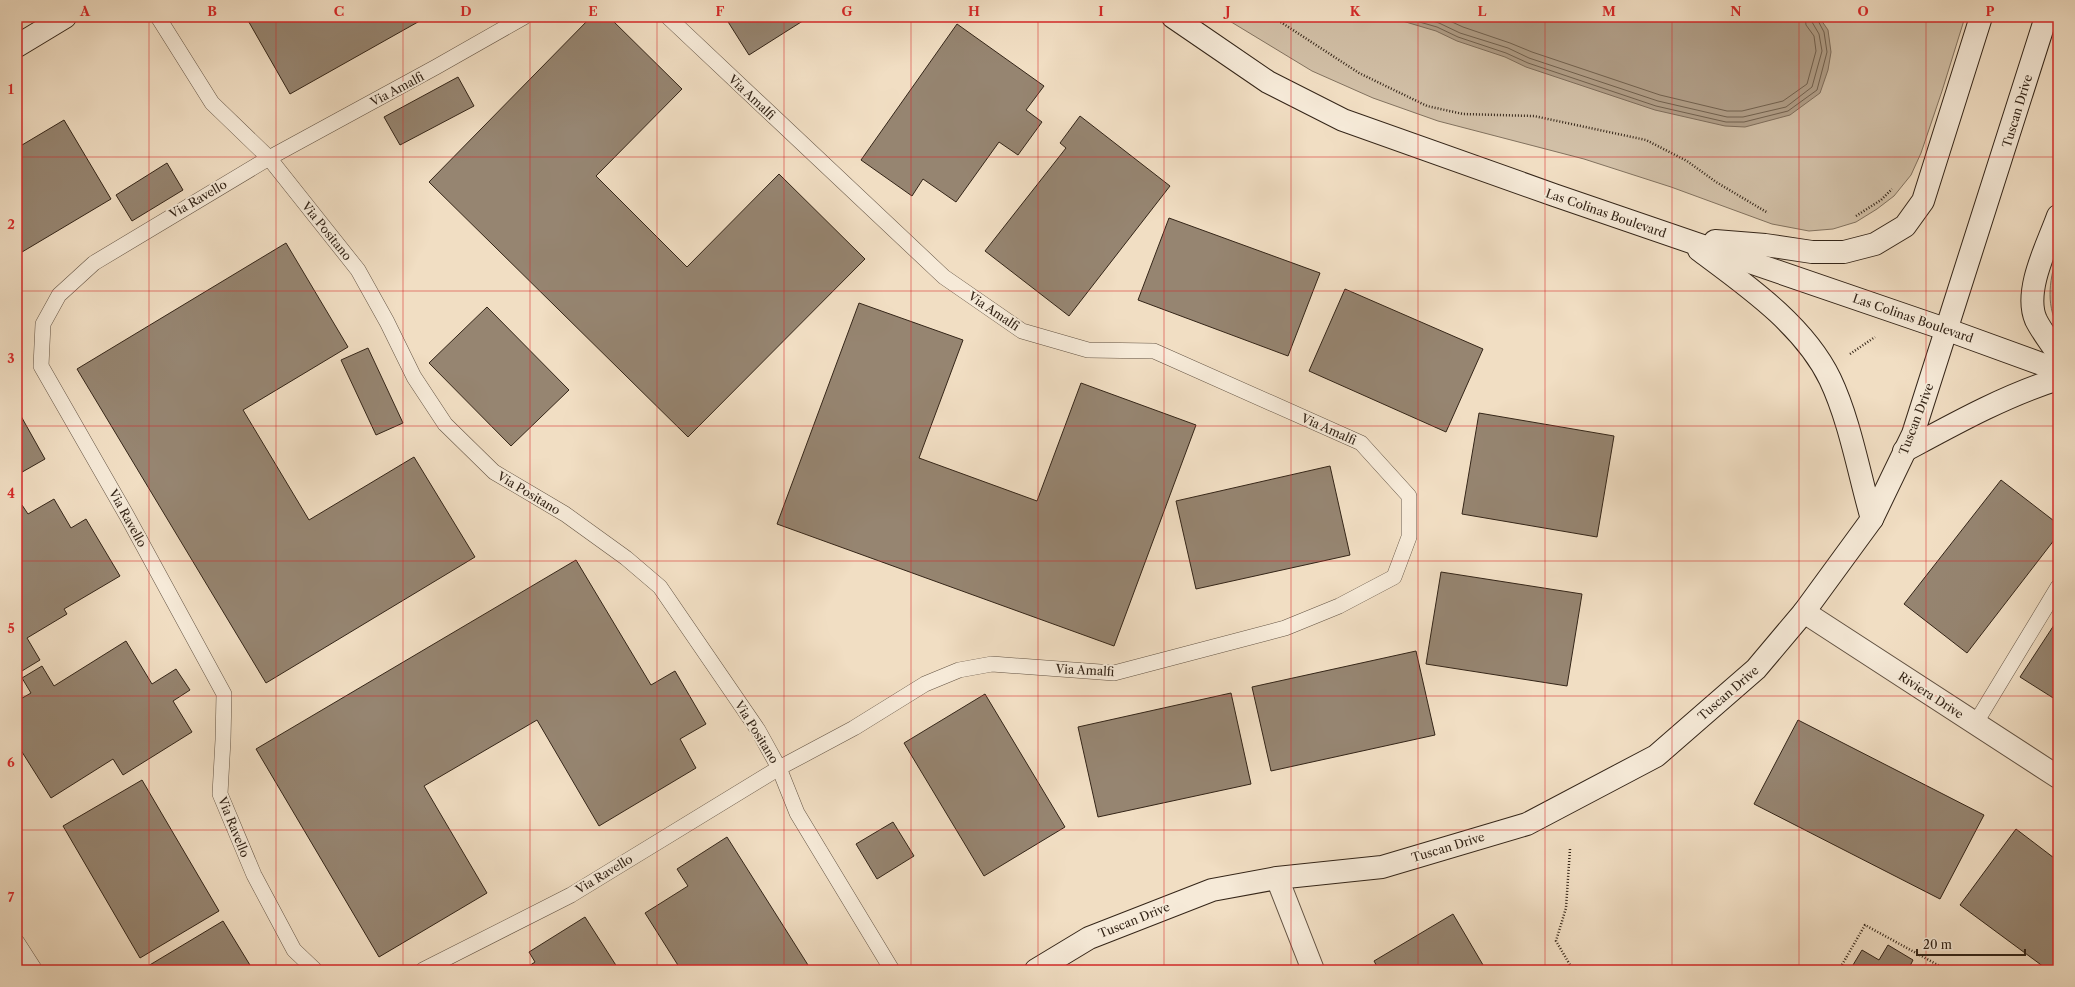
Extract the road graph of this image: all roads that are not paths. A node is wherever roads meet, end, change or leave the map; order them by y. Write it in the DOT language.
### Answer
graph roads {
  1 [pos="65,17"];
  2 [pos="158,17"];
  3 [pos="524,17"];
  4 [pos="668,17"];
  5 [pos="1173,17"];
  6 [pos="1981,17"];
  7 [pos="2046,17"];
  8 [pos="17,46"];
  9 [pos="269,158"];
  10 [pos="2058,216"];
  11 [pos="1684,239"];
  12 [pos="1948,330"];
  13 [pos="2058,354"];
  14 [pos="2058,370"];
  15 [pos="2058,379"];
  16 [pos="1904,451"];
  17 [pos="1872,519"];
  18 [pos="2058,587"];
  19 [pos="1804,612"];
  20 [pos="1975,724"];
  21 [pos="779,768"];
  22 [pos="2058,777"];
  23 [pos="1277,878"];
  24 [pos="17,942"];
  25 [pos="35,970"];
  26 [pos="314,970"];
  27 [pos="423,970"];
  28 [pos="892,970"];
  29 [pos="1036,970"];
  30 [pos="1313,970"];
  1 -- 8 [label="main road"];
  2 -- 9 [label="lane, Via Positano"];
  3 -- 9 [label="lane, Via Amalfi"];
  4 -- 21 [label="lane, Via Amalfi"];
  5 -- 11 [label="main road, Las Colinas Boulevard"];
  6 -- 11 [label="main road"];
  7 -- 12 [label="main road, Tuscan Drive"];
  9 -- 21 [label="lane, Via Positano"];
  9 -- 26 [label="lane, Via Ravello"];
  10 -- 13 [label="main road"];
  11 -- 12 [label="main road, Las Colinas Boulevard"];
  11 -- 17 [label="main road"];
  12 -- 14 [label="main road, Las Colinas Boulevard"];
  12 -- 16 [label="main road, Tuscan Drive"];
  15 -- 16 [label="main road"];
  16 -- 17 [label="main road, Tuscan Drive"];
  17 -- 19 [label="main road, Tuscan Drive"];
  18 -- 20 [label="lane"];
  19 -- 20 [label="main road, Riviera Drive"];
  19 -- 23 [label="main road, Tuscan Drive"];
  20 -- 22 [label="main road, Riviera Drive"];
  21 -- 27 [label="lane, Via Ravello"];
  21 -- 28 [label="lane, Via Positano"];
  23 -- 29 [label="main road, Tuscan Drive"];
  23 -- 30 [label="main road"];
  24 -- 25 [label="lane"];
}
